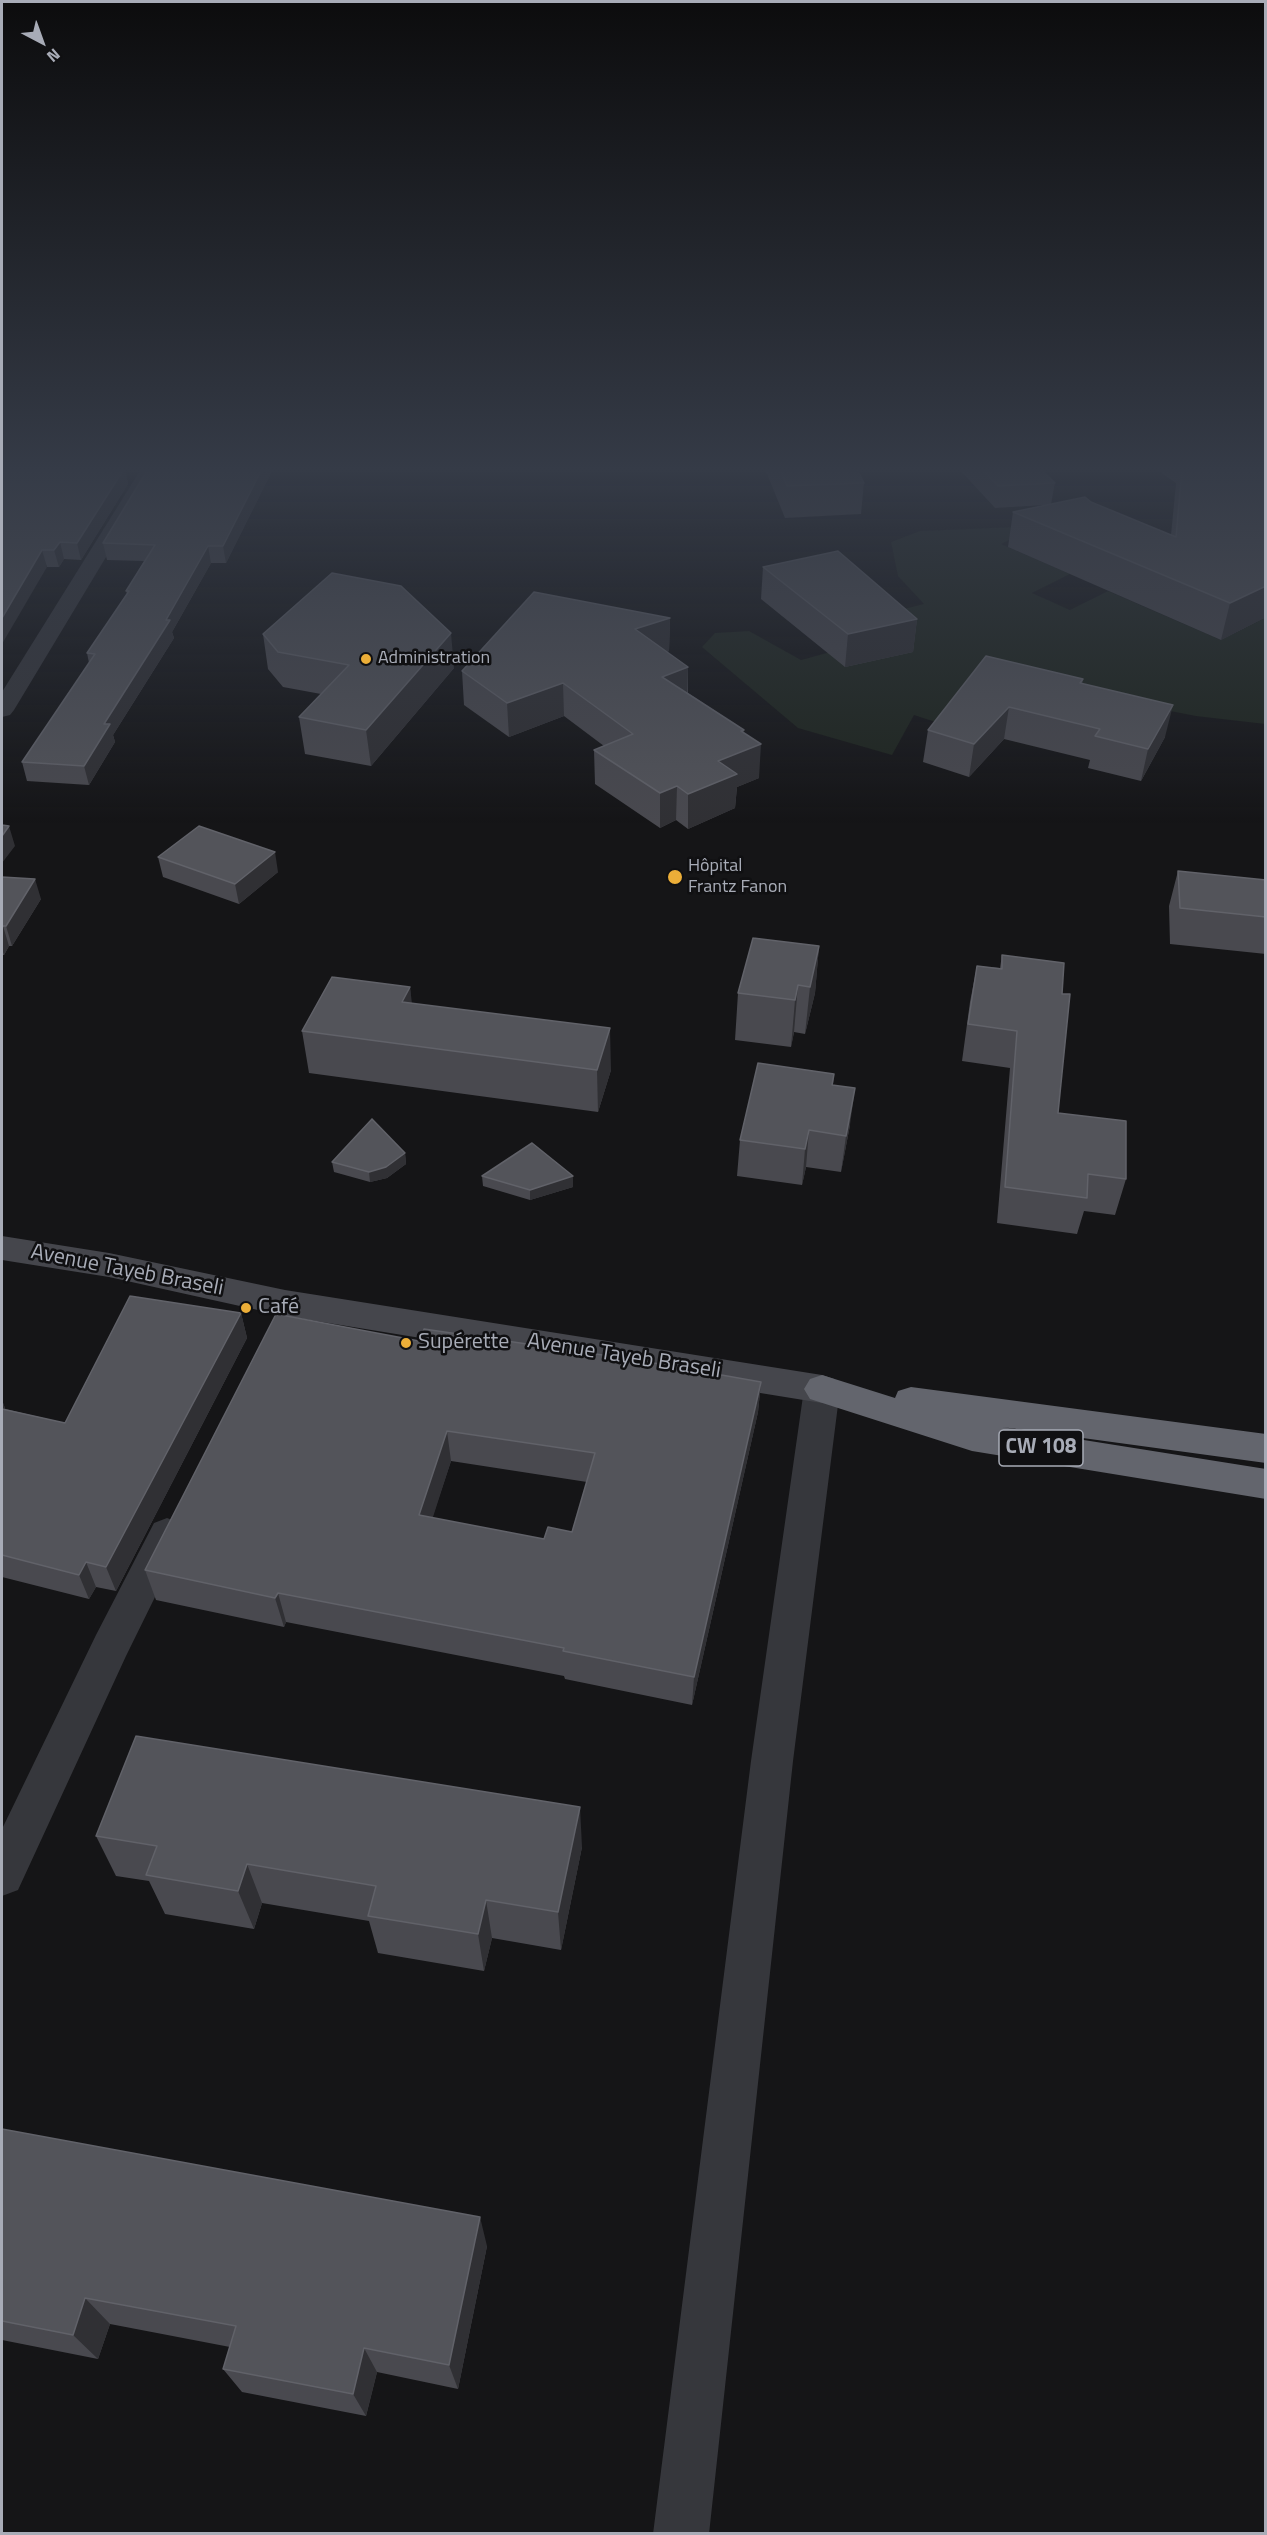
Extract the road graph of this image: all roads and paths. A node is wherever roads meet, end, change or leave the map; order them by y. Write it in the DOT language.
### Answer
graph roads {
  1 [pos="77,587"];
  2 [pos="2,710"];
  3 [pos="2,1248"];
  4 [pos="822,1389"];
  5 [pos="1266,1449"];
  6 [pos="1266,1484"];
  7 [pos="184,1501"];
  8 [pos="2,1875"];
  9 [pos="681,2534"];
  1 -- 2 [label="street"];
  3 -- 4 [label="main road, Avenue Tayeb Braseli / CW 108"];
  4 -- 5 [label="highway, CW 108"];
  4 -- 6 [label="highway, CW 108"];
  4 -- 9 [label="street"];
  7 -- 8 [label="street"];
}
